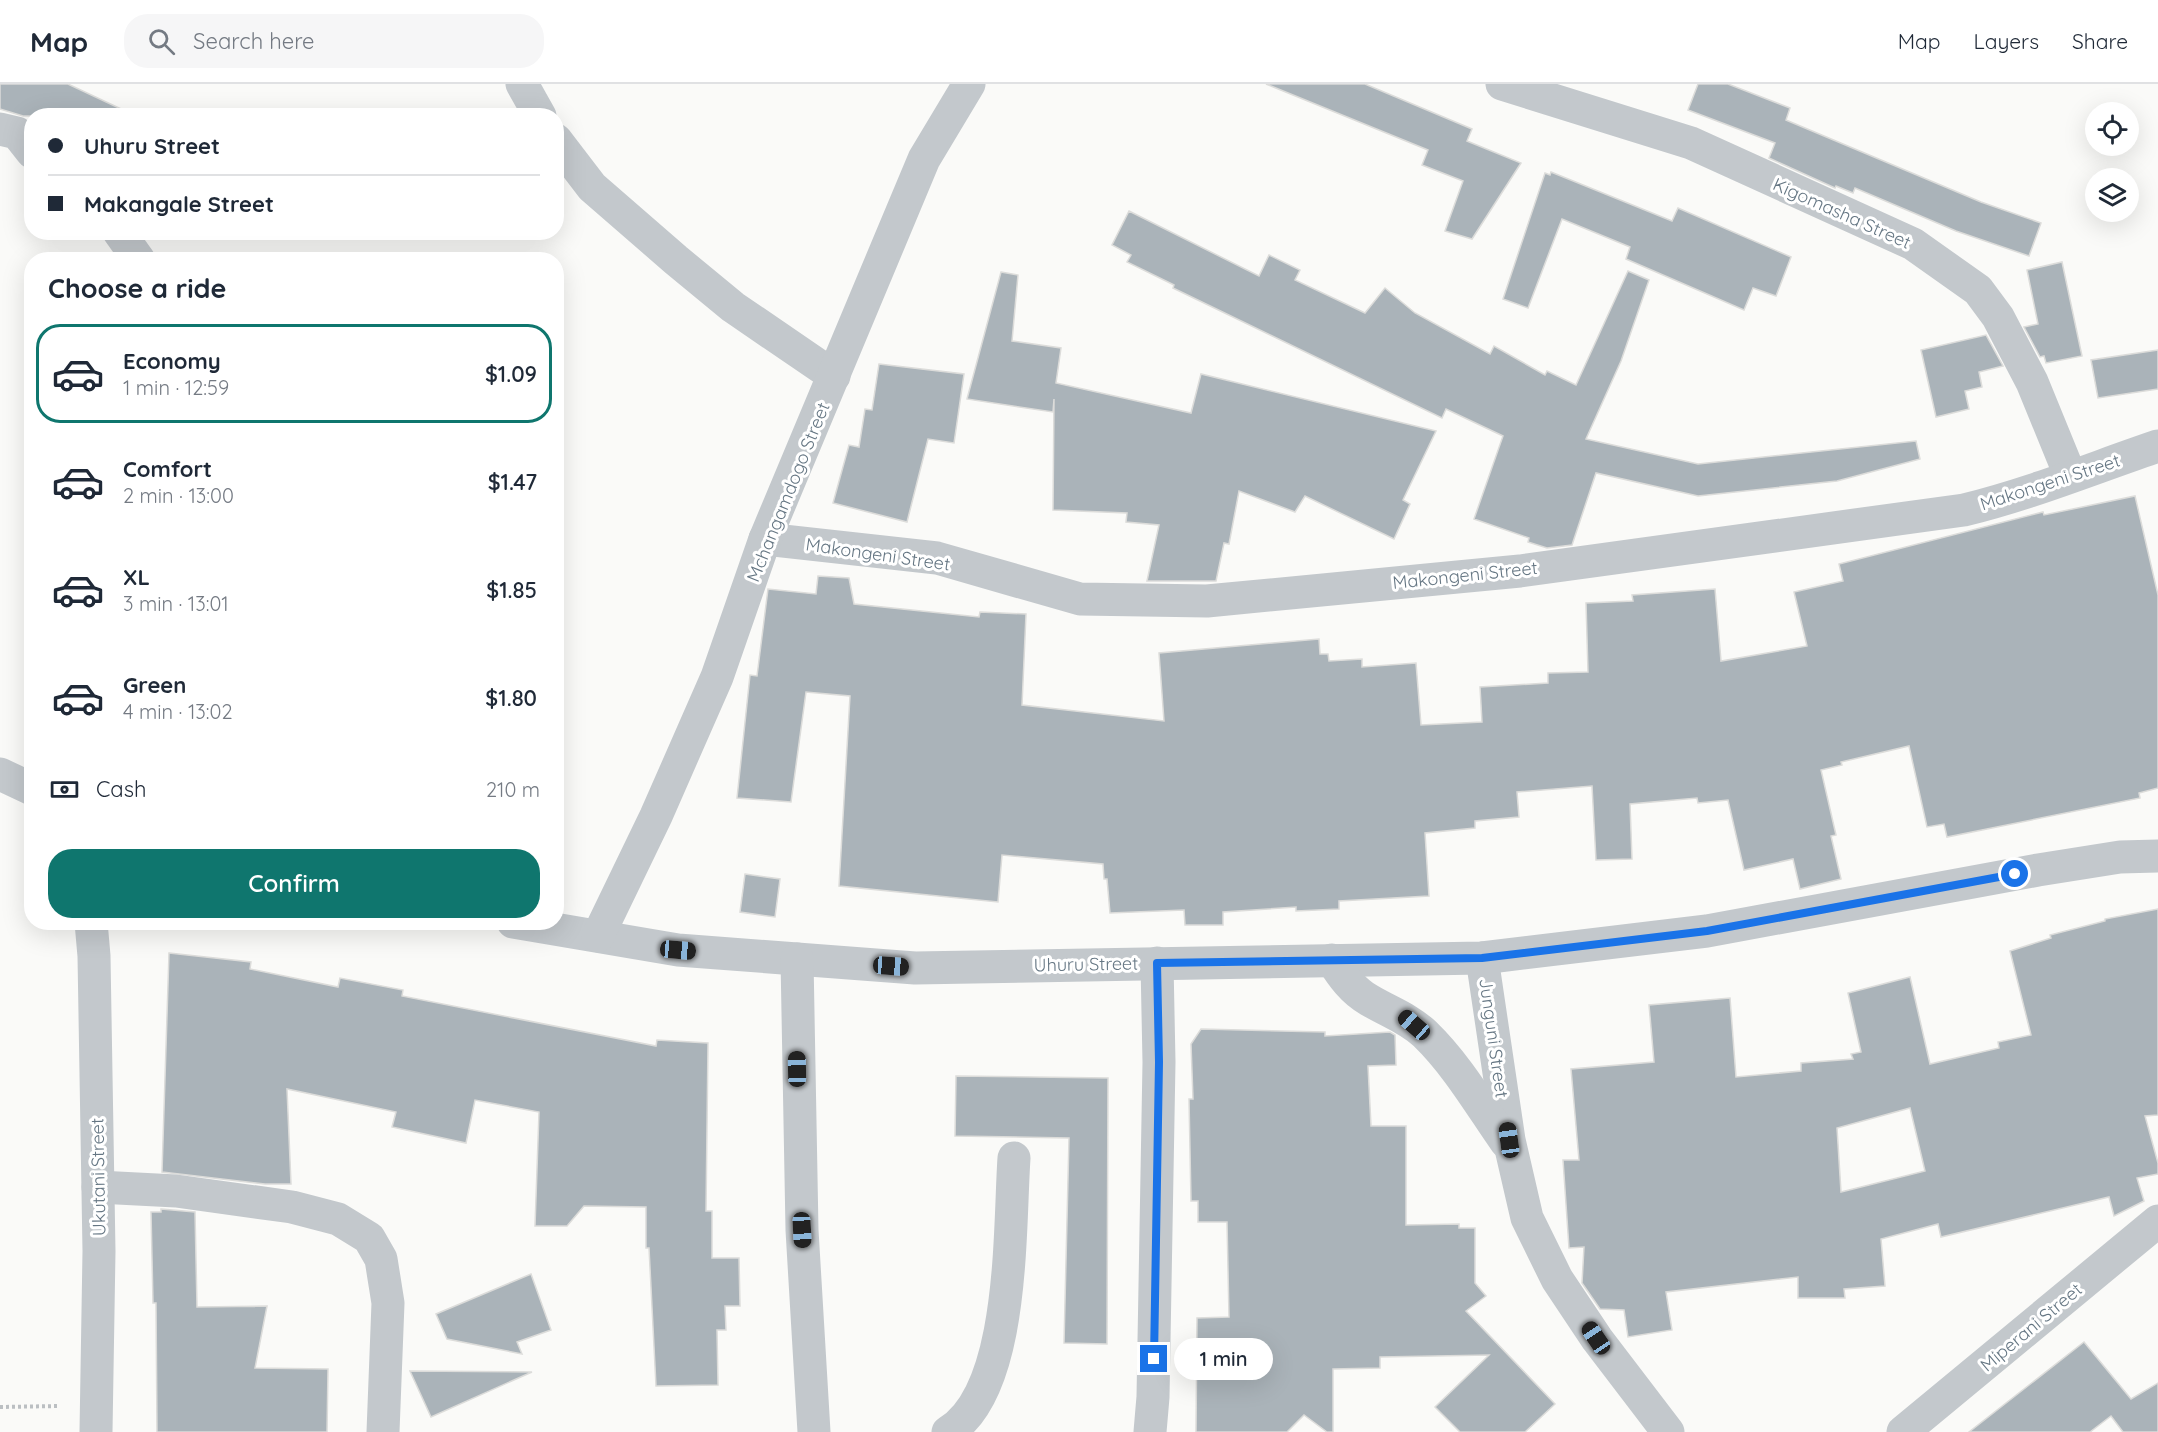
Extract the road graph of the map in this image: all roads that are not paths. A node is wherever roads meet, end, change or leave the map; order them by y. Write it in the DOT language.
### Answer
graph roads {
  1 [pos="522,84"];
  2 [pos="969,84"];
  3 [pos="1502,84"];
  4 [pos="536,108"];
  5 [pos="0,129"];
  6 [pos="24,142"];
  7 [pos="564,150"];
  8 [pos="834,376"];
  9 [pos="2158,446"];
  10 [pos="2070,475"];
  11 [pos="765,539"];
  12 [pos="0,774"];
  13 [pos="24,785"];
  14 [pos="2158,856"];
  15 [pos="92,930"];
  16 [pos="562,930"];
  17 [pos="598,936"];
  18 [pos="1482,958"];
  19 [pos="797,959"];
  20 [pos="1332,960"];
  21 [pos="1157,963"];
  22 [pos="1510,1148"];
  23 [pos="1014,1158"];
  24 [pos="98,1187"];
  25 [pos="2158,1221"];
  26 [pos="97,1419"];
  27 [pos="383,1432"];
  28 [pos="814,1432"];
  29 [pos="948,1432"];
  30 [pos="1150,1432"];
  31 [pos="1668,1432"];
  32 [pos="1903,1432"];
  1 -- 4 [label="street"];
  2 -- 8 [label="street, Mchangamdogo Street"];
  3 -- 10 [label="street, Kigomasha Street"];
  5 -- 6 [label="street"];
  7 -- 8 [label="street"];
  8 -- 11 [label="street, Mchangamdogo Street"];
  9 -- 10 [label="street, Makongeni Street"];
  10 -- 11 [label="street, Makongeni Street"];
  11 -- 17 [label="street, Mchangamdogo Street"];
  12 -- 13 [label="street"];
  14 -- 18 [label="street, Uhuru Street"];
  15 -- 24 [label="street, Ukutani Street"];
  16 -- 17 [label="street, Uhuru Street"];
  17 -- 19 [label="street, Uhuru Street"];
  18 -- 20 [label="street, Uhuru Street"];
  18 -- 22 [label="street, Junguni Street"];
  19 -- 21 [label="street, Uhuru Street"];
  19 -- 28 [label="street"];
  20 -- 21 [label="street, Uhuru Street"];
  20 -- 22 [label="street"];
  21 -- 30 [label="street"];
  22 -- 31 [label="street, Junguni Street"];
  23 -- 29 [label="street"];
  24 -- 26 [label="street, Ukutani Street"];
  24 -- 27 [label="street"];
  25 -- 32 [label="street, Miperani Street"];
}
